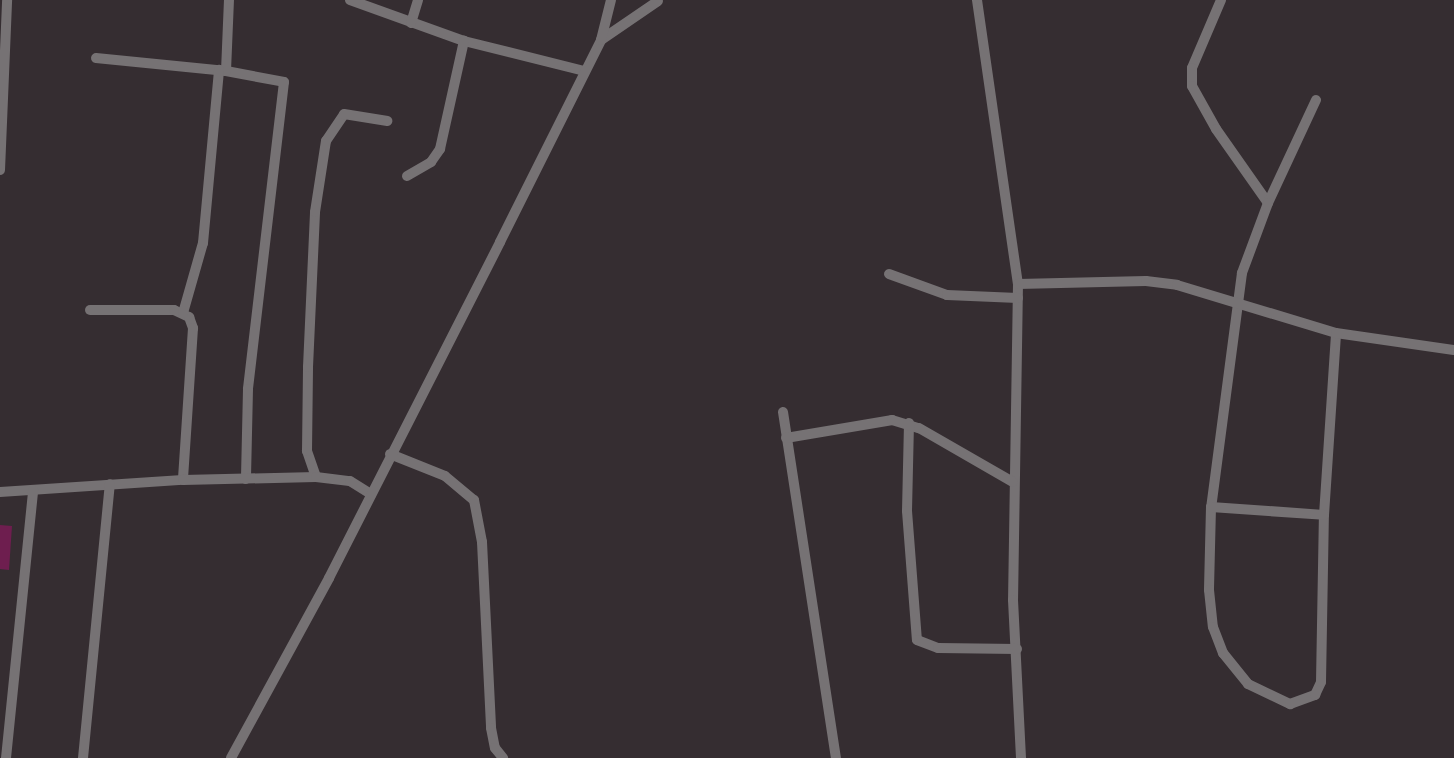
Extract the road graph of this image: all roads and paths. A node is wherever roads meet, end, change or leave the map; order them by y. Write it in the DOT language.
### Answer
graph roads {
  1 [pos="7,0"];
  2 [pos="229,0"];
  3 [pos="350,0"];
  4 [pos="418,0"];
  5 [pos="611,0"];
  6 [pos="661,0"];
  7 [pos="977,0"];
  8 [pos="1221,0"];
  9 [pos="411,23"];
  10 [pos="601,40"];
  11 [pos="464,41"];
  12 [pos="96,58"];
  13 [pos="222,70"];
  14 [pos="584,72"];
  15 [pos="1316,100"];
  16 [pos="387,121"];
  17 [pos="0,170"];
  18 [pos="407,176"];
  19 [pos="1268,203"];
  20 [pos="889,274"];
  21 [pos="1018,284"];
  22 [pos="1018,298"];
  23 [pos="1237,302"];
  24 [pos="90,310"];
  25 [pos="183,313"];
  26 [pos="1336,333"];
  27 [pos="1454,350"];
  28 [pos="783,412"];
  29 [pos="908,424"];
  30 [pos="786,438"];
  31 [pos="390,454"];
  32 [pos="316,477"];
  33 [pos="246,479"];
  34 [pos="183,480"];
  35 [pos="1013,482"];
  36 [pos="110,484"];
  37 [pos="33,490"];
  38 [pos="0,492"];
  39 [pos="371,494"];
  40 [pos="1210,507"];
  41 [pos="1324,515"];
  42 [pos="1017,649"];
  43 [pos="6,758"];
  44 [pos="83,758"];
  45 [pos="230,758"];
  46 [pos="503,758"];
  47 [pos="836,758"];
  48 [pos="1021,758"];
  1 -- 17 [label="street"];
  2 -- 13 [label="street"];
  3 -- 9 [label="street"];
  4 -- 9 [label="street"];
  5 -- 10 [label="street"];
  6 -- 10 [label="street"];
  7 -- 21 [label="street"];
  8 -- 19 [label="street"];
  9 -- 11 [label="street"];
  10 -- 14 [label="street"];
  11 -- 14 [label="street"];
  11 -- 18 [label="street"];
  12 -- 13 [label="street"];
  13 -- 25 [label="street"];
  13 -- 33 [label="street"];
  14 -- 31 [label="street"];
  15 -- 19 [label="street"];
  16 -- 32 [label="street"];
  19 -- 23 [label="street"];
  20 -- 22 [label="street"];
  21 -- 22 [label="street"];
  21 -- 23 [label="street"];
  22 -- 35 [label="street"];
  23 -- 26 [label="street"];
  23 -- 40 [label="street"];
  24 -- 25 [label="street"];
  25 -- 34 [label="street"];
  26 -- 27 [label="street"];
  26 -- 41 [label="street"];
  28 -- 30 [label="street"];
  29 -- 30 [label="street"];
  29 -- 35 [label="street"];
  29 -- 42 [label="street"];
  30 -- 47 [label="street"];
  31 -- 39 [label="street"];
  31 -- 46 [label="street"];
  32 -- 33 [label="street"];
  32 -- 39 [label="street"];
  33 -- 34 [label="street"];
  34 -- 36 [label="street"];
  35 -- 42 [label="street"];
  36 -- 37 [label="street"];
  36 -- 44 [label="street"];
  37 -- 38 [label="street"];
  37 -- 43 [label="street"];
  39 -- 45 [label="street"];
  40 -- 41 [label="street"];
  40 -- 41 [label="street"];
  42 -- 48 [label="street"];
}
